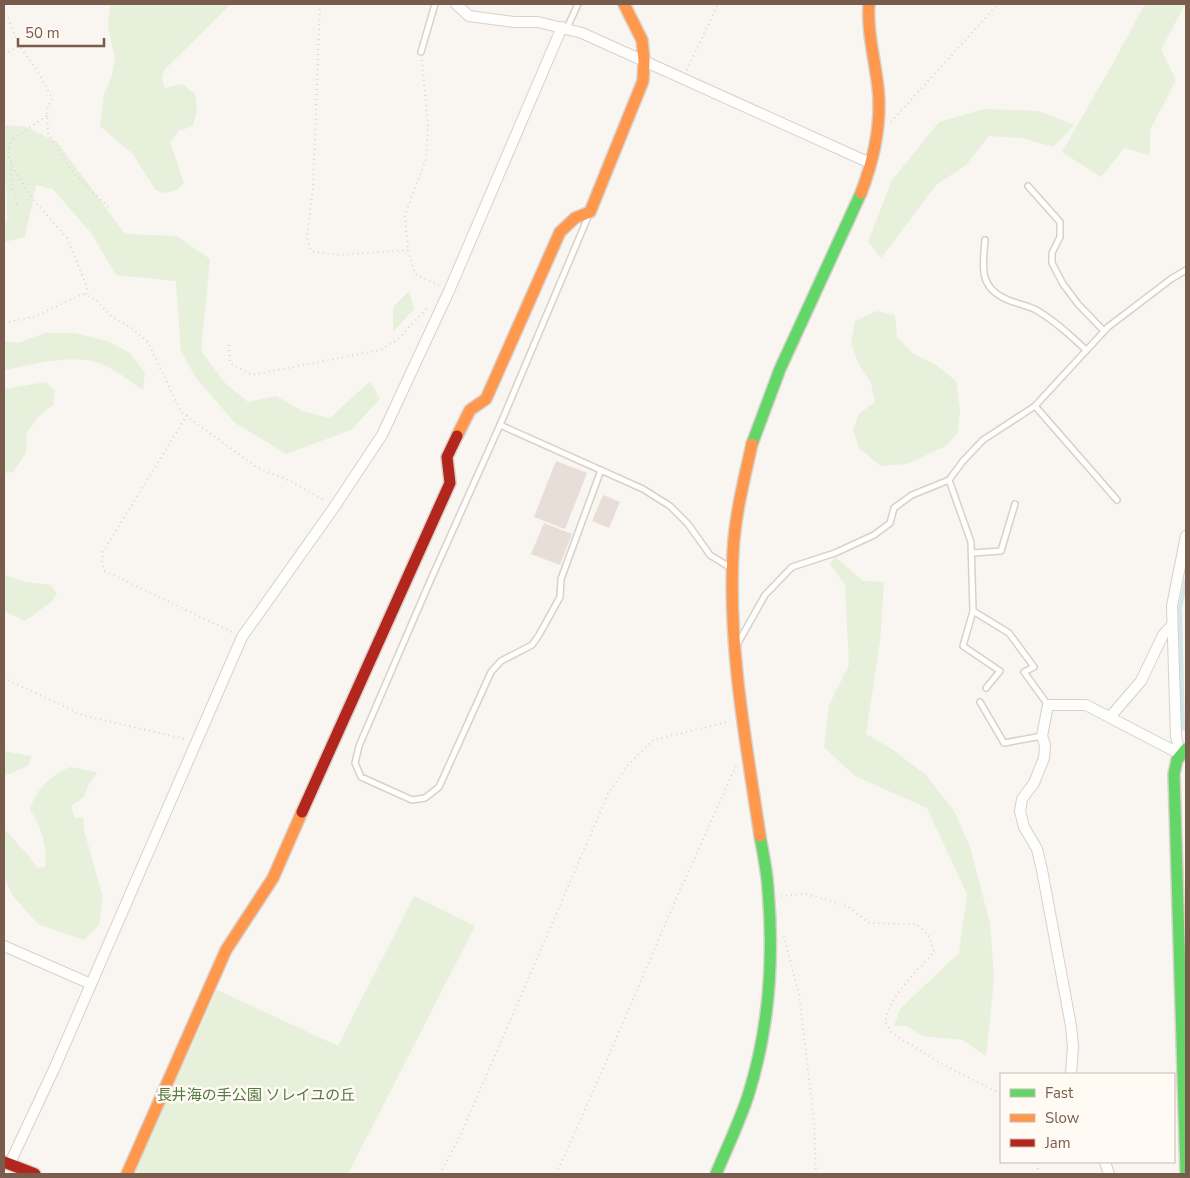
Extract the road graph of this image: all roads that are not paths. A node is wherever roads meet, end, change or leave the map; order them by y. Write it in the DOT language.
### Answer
graph roads {
  1 [pos="435,4"];
  2 [pos="456,4"];
  3 [pos="578,4"];
  4 [pos="624,4"];
  5 [pos="869,4"];
  6 [pos="564,28"];
  7 [pos="422,52"];
  8 [pos="644,60"];
  9 [pos="870,163"];
  10 [pos="1028,186"];
  11 [pos="590,212"];
  12 [pos="985,240"];
  13 [pos="1186,270"];
  14 [pos="1104,331"];
  15 [pos="1086,350"];
  16 [pos="1035,406"];
  17 [pos="500,425"];
  18 [pos="601,470"];
  19 [pos="949,480"];
  20 [pos="1117,500"];
  21 [pos="1015,504"];
  22 [pos="1186,536"];
  23 [pos="972,553"];
  24 [pos="732,568"];
  25 [pos="973,611"];
  26 [pos="1172,624"];
  27 [pos="734,650"];
  28 [pos="986,688"];
  29 [pos="980,702"];
  30 [pos="1048,706"];
  31 [pos="1110,718"];
  32 [pos="1042,736"];
  33 [pos="1183,752"];
  34 [pos="4,946"];
  35 [pos="91,984"];
  36 [pos="1071,1073"];
  37 [pos="7,1163"];
  38 [pos="35,1174"];
  39 [pos="127,1174"];
  40 [pos="716,1174"];
  41 [pos="1186,1174"];
  1 -- 7 [label="lane"];
  2 -- 6 [label="street"];
  3 -- 6 [label="lane"];
  4 -- 8 [label="street"];
  5 -- 9 [label="street"];
  6 -- 8 [label="street"];
  6 -- 35 [label="street"];
  8 -- 9 [label="street"];
  8 -- 11 [label="street"];
  9 -- 24 [label="street"];
  10 -- 14 [label="lane"];
  11 -- 17 [label="lane"];
  11 -- 39 [label="street"];
  12 -- 15 [label="lane"];
  13 -- 14 [label="lane"];
  14 -- 15 [label="lane"];
  15 -- 16 [label="lane"];
  16 -- 19 [label="lane"];
  16 -- 20 [label="lane"];
  17 -- 18 [label="lane"];
  17 -- 18 [label="lane"];
  18 -- 24 [label="lane"];
  19 -- 23 [label="lane"];
  19 -- 27 [label="lane"];
  21 -- 23 [label="lane"];
  22 -- 26 [label="street"];
  23 -- 25 [label="lane"];
  24 -- 27 [label="street"];
  25 -- 28 [label="lane"];
  25 -- 30 [label="lane"];
  26 -- 31 [label="street"];
  26 -- 33 [label="street"];
  27 -- 40 [label="street"];
  29 -- 32 [label="lane"];
  30 -- 31 [label="street"];
  30 -- 32 [label="street"];
  31 -- 33 [label="street"];
  32 -- 36 [label="street"];
  33 -- 41 [label="street"];
  34 -- 35 [label="street"];
  35 -- 37 [label="street"];
  37 -- 38 [label="street"];
}
